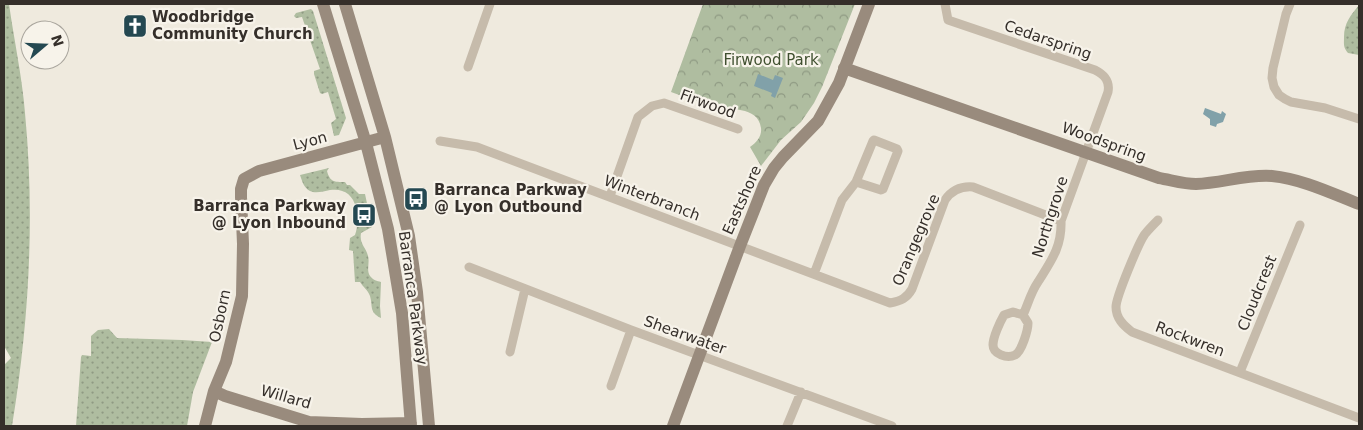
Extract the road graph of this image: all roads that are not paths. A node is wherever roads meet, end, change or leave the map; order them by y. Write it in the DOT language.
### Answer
graph roads {
  1 [pos="323,4"];
  2 [pos="345,4"];
  3 [pos="490,4"];
  4 [pos="869,4"];
  5 [pos="945,4"];
  6 [pos="1290,4"];
  7 [pos="468,67"];
  8 [pos="844,68"];
  9 [pos="1359,119"];
  10 [pos="738,129"];
  11 [pos="385,137"];
  12 [pos="440,142"];
  13 [pos="366,143"];
  14 [pos="1086,152"];
  15 [pos="244,179"];
  16 [pos="856,182"];
  17 [pos="610,196"];
  18 [pos="1359,204"];
  19 [pos="1158,220"];
  20 [pos="1062,221"];
  21 [pos="1300,225"];
  22 [pos="740,246"];
  23 [pos="469,267"];
  24 [pos="814,274"];
  25 [pos="525,289"];
  26 [pos="1023,315"];
  27 [pos="631,330"];
  28 [pos="510,352"];
  29 [pos="700,355"];
  30 [pos="1240,372"];
  31 [pos="611,386"];
  32 [pos="214,391"];
  33 [pos="801,392"];
  34 [pos="1359,418"];
  35 [pos="411,425"];
  36 [pos="205,426"];
  37 [pos="429,426"];
  38 [pos="673,426"];
  39 [pos="787,426"];
  40 [pos="892,426"];
  1 -- 13 [label="street, Barranca Parkway"];
  2 -- 11 [label="street, Barranca Parkway"];
  3 -- 7 [label="street"];
  4 -- 8 [label="street, Eastshore"];
  5 -- 14 [label="street, Cedarspring"];
  6 -- 9 [label="street"];
  8 -- 14 [label="street, Woodspring"];
  8 -- 22 [label="street, Eastshore"];
  10 -- 17 [label="street, Firwood"];
  11 -- 13 [label="street, Lyon"];
  11 -- 37 [label="street, Barranca Parkway"];
  12 -- 17 [label="street, Winterbranch"];
  13 -- 15 [label="street, Lyon"];
  13 -- 35 [label="street, Barranca Parkway"];
  14 -- 18 [label="street, Woodspring"];
  14 -- 20 [label="street, Northgrove"];
  15 -- 32 [label="street, Osborn"];
  16 -- 16 [label="street"];
  16 -- 24 [label="street"];
  17 -- 22 [label="street, Winterbranch"];
  19 -- 30 [label="street, Rockwren"];
  20 -- 24 [label="street, Orangegrove"];
  20 -- 26 [label="street, Northgrove"];
  21 -- 30 [label="street, Cloudcrest"];
  22 -- 24 [label="street, Orangegrove"];
  22 -- 29 [label="street, Eastshore"];
  23 -- 25 [label="street, Shearwater"];
  25 -- 27 [label="street, Shearwater"];
  25 -- 28 [label="street"];
  26 -- 26 [label="street, Northgrove"];
  27 -- 29 [label="street, Shearwater"];
  27 -- 31 [label="street"];
  29 -- 33 [label="street, Shearwater"];
  29 -- 38 [label="street, Eastshore"];
  30 -- 34 [label="street, Rockwren"];
  32 -- 35 [label="street, Willard"];
  32 -- 36 [label="street, Osborn"];
  33 -- 39 [label="street"];
  33 -- 40 [label="street, Shearwater"];
}
